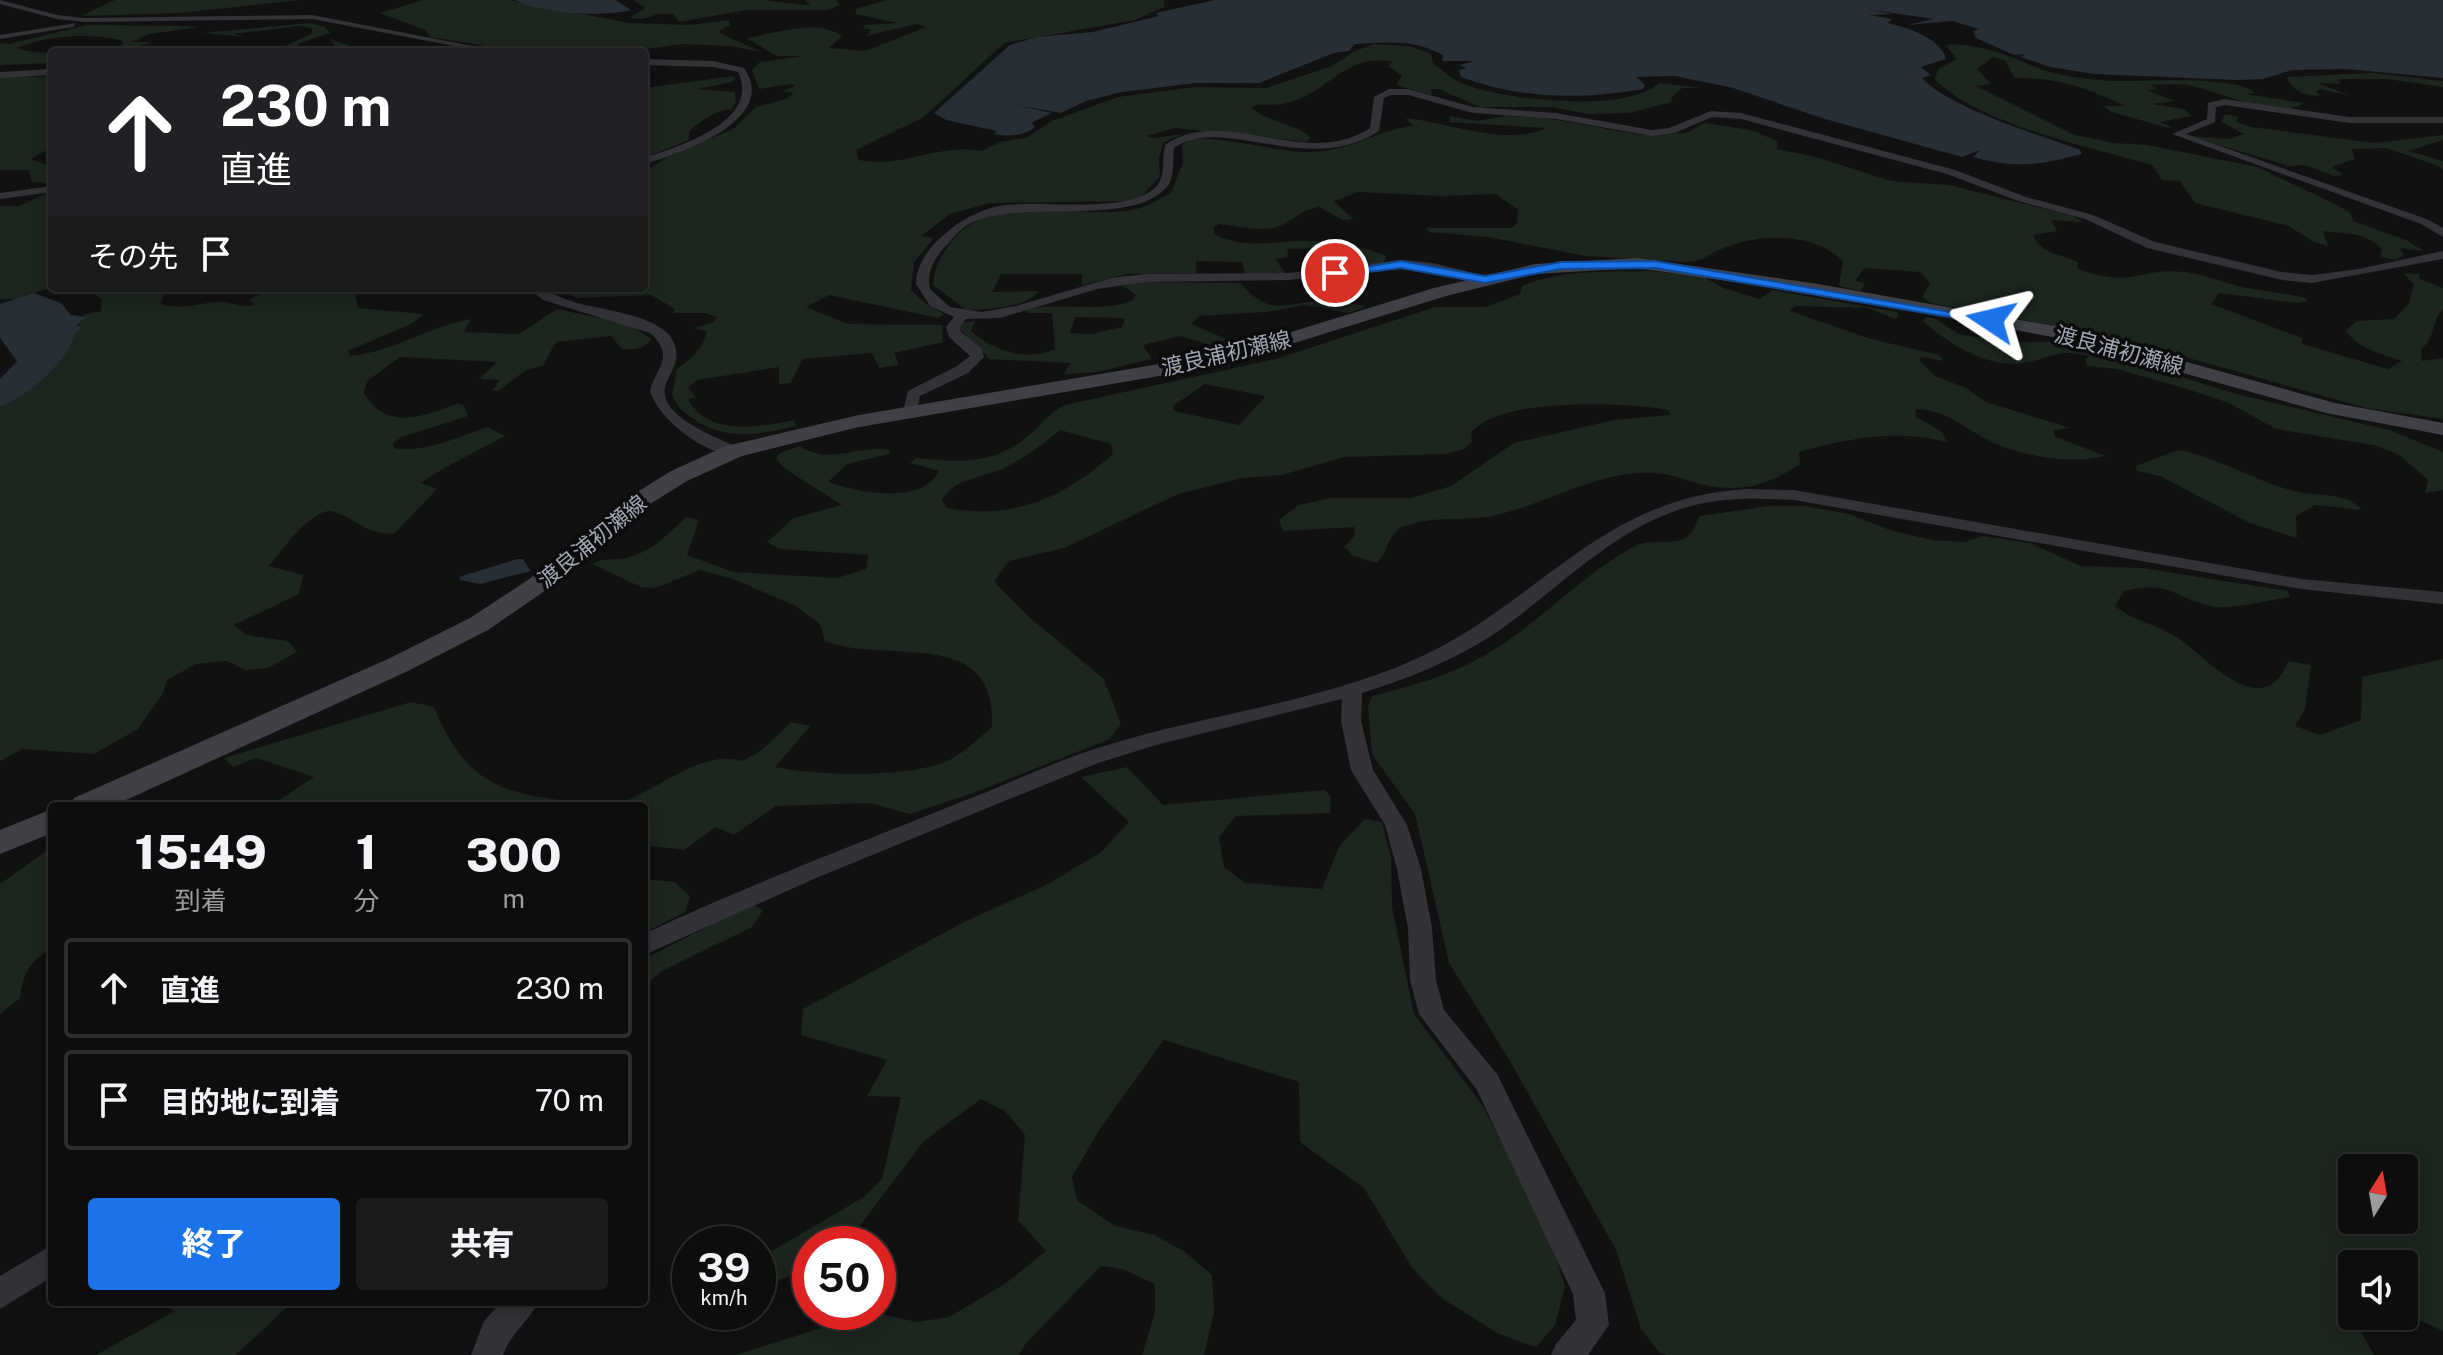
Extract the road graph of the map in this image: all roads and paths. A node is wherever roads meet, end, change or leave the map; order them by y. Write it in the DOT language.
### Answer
graph roads {
  1 [pos="0,2"];
  2 [pos="97,20"];
  3 [pos="0,37"];
  4 [pos="479,48"];
  5 [pos="648,62"];
  6 [pos="724,65"];
  7 [pos="648,69"];
  8 [pos="48,72"];
  9 [pos="0,75"];
  10 [pos="2443,120"];
  11 [pos="648,160"];
  12 [pos="48,190"];
  13 [pos="0,196"];
  14 [pos="2443,232"];
  15 [pos="2443,255"];
  16 [pos="1485,280"];
  17 [pos="538,292"];
  18 [pos="962,315"];
  19 [pos="911,411"];
  20 [pos="2443,429"];
  21 [pos="734,451"];
  22 [pos="2443,598"];
  23 [pos="1352,690"];
  24 [pos="94,802"];
  25 [pos="48,822"];
  26 [pos="0,843"];
  27 [pos="648,943"];
  28 [pos="48,1262"];
  29 [pos="0,1294"];
  30 [pos="518,1306"];
  31 [pos="487,1355"];
  32 [pos="1567,1355"];
  1 -- 2 [label="street"];
  2 -- 3 [label="street"];
  2 -- 4 [label="street"];
  5 -- 6 [label="street"];
  6 -- 7 [label="street"];
  6 -- 11 [label="street"];
  8 -- 9 [label="street"];
  10 -- 14 [label="street"];
  12 -- 13 [label="street"];
  15 -- 18 [label="street"];
  16 -- 18 [label="street"];
  16 -- 19 [label="main road, 渡良浦初瀬線"];
  16 -- 20 [label="main road, 渡良浦初瀬線"];
  17 -- 21 [label="street"];
  18 -- 19 [label="street"];
  19 -- 21 [label="main road, 渡良浦初瀬線"];
  21 -- 24 [label="main road, 渡良浦初瀬線"];
  22 -- 23 [label="street"];
  23 -- 27 [label="street"];
  23 -- 32 [label="street"];
  25 -- 26 [label="main road"];
  28 -- 29 [label="street"];
  30 -- 31 [label="street"];
}
